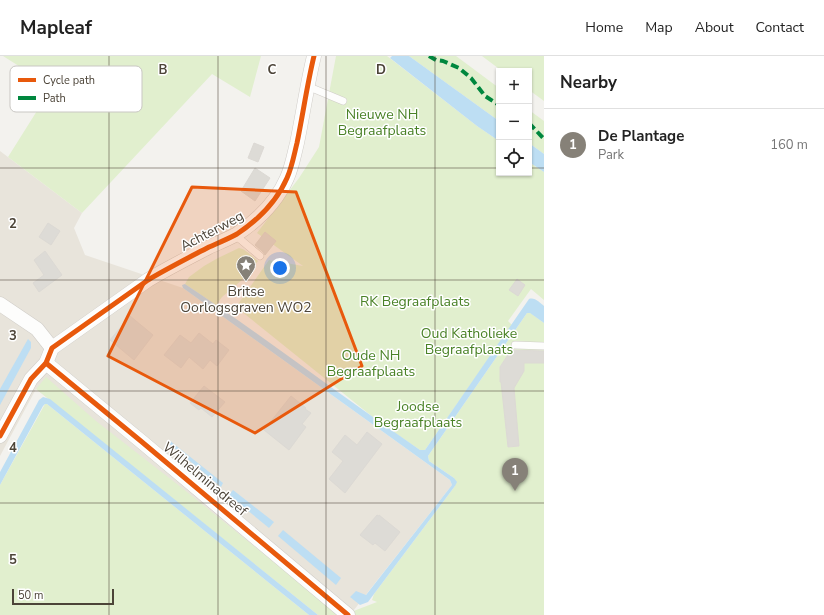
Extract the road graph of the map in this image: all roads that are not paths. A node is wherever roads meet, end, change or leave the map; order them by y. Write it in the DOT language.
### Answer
graph roads {
  1 [pos="314,56"];
  2 [pos="307,86"];
  3 [pos="342,101"];
  4 [pos="235,235"];
  5 [pos="260,256"];
  6 [pos="0,304"];
  7 [pos="515,345"];
  8 [pos="544,346"];
  9 [pos="52,348"];
  10 [pos="46,363"];
  11 [pos="0,436"];
  12 [pos="348,615"];
  1 -- 2 [label="street, Achterweg"];
  2 -- 3 [label="lane"];
  2 -- 4 [label="street, Achterweg"];
  4 -- 5 [label="lane"];
  4 -- 9 [label="street, Achterweg"];
  6 -- 9 [label="street"];
  7 -- 8 [label="lane"];
  9 -- 10 [label="street"];
  10 -- 11 [label="street"];
  10 -- 12 [label="street, Wilhelminadreef"];
}
